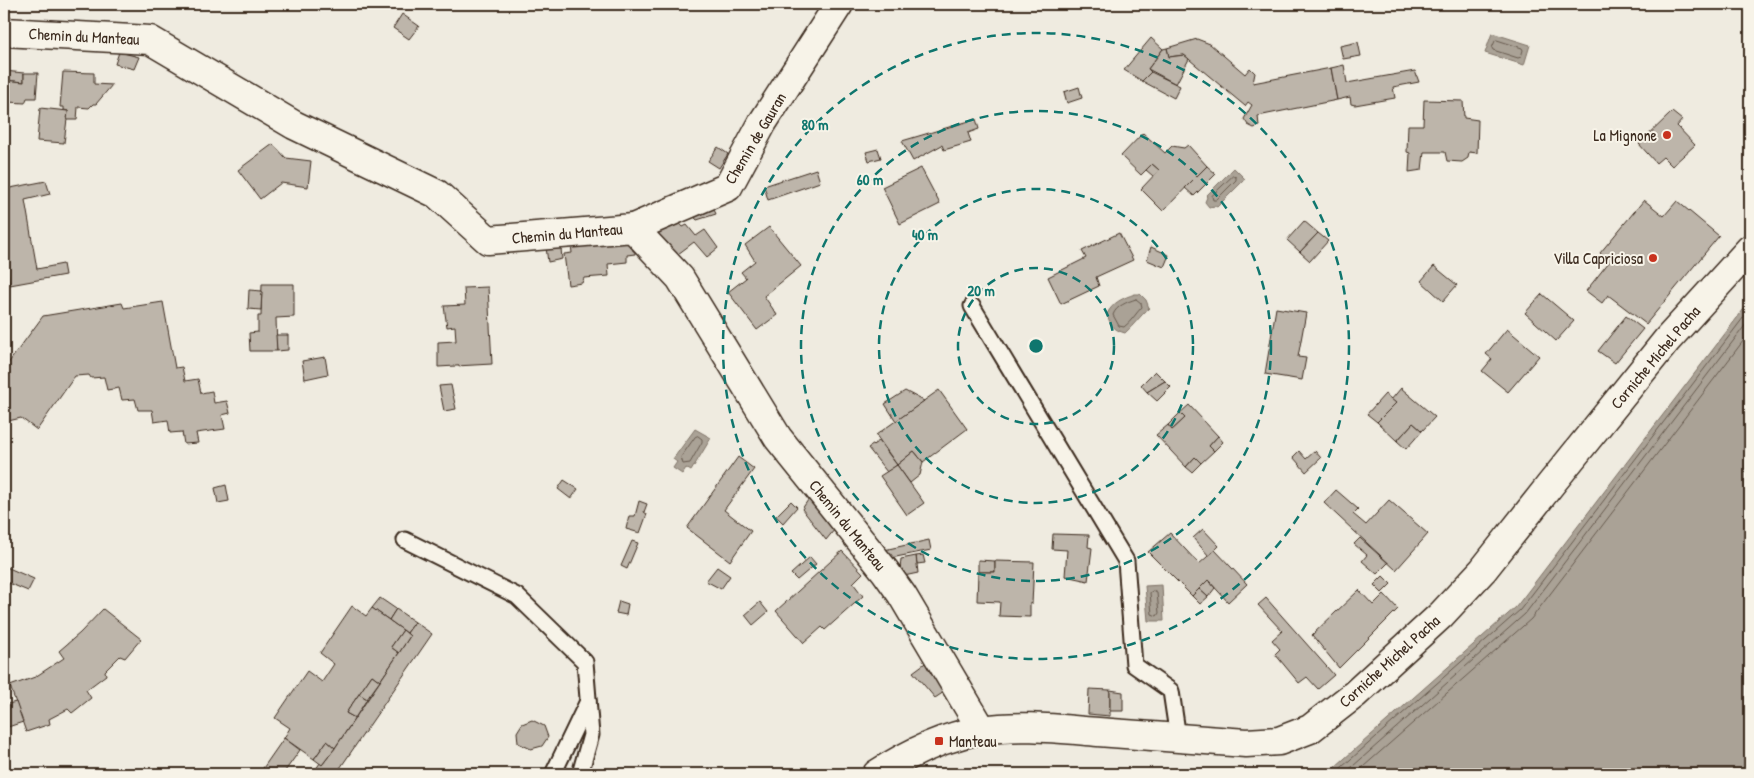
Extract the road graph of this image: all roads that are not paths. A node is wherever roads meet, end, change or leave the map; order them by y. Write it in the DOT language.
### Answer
graph roads {
  1 [pos="839,4"];
  2 [pos="4,32"];
  3 [pos="633,228"];
  4 [pos="1750,248"];
  5 [pos="972,306"];
  6 [pos="405,540"];
  7 [pos="588,701"];
  8 [pos="982,730"];
  9 [pos="1178,738"];
  10 [pos="553,774"];
  11 [pos="580,774"];
  12 [pos="877,774"];
  1 -- 3 [label="street, Chemin de Gauran"];
  2 -- 3 [label="street, Chemin du Manteau"];
  3 -- 8 [label="street, Chemin du Manteau"];
  4 -- 9 [label="street, Corniche Michel Pacha"];
  5 -- 9 [label="lane"];
  6 -- 7 [label="lane"];
  7 -- 10 [label="lane"];
  7 -- 11 [label="lane"];
  8 -- 9 [label="street, Corniche Michel Pacha"];
  8 -- 12 [label="street, Corniche Michel Pacha"];
}
